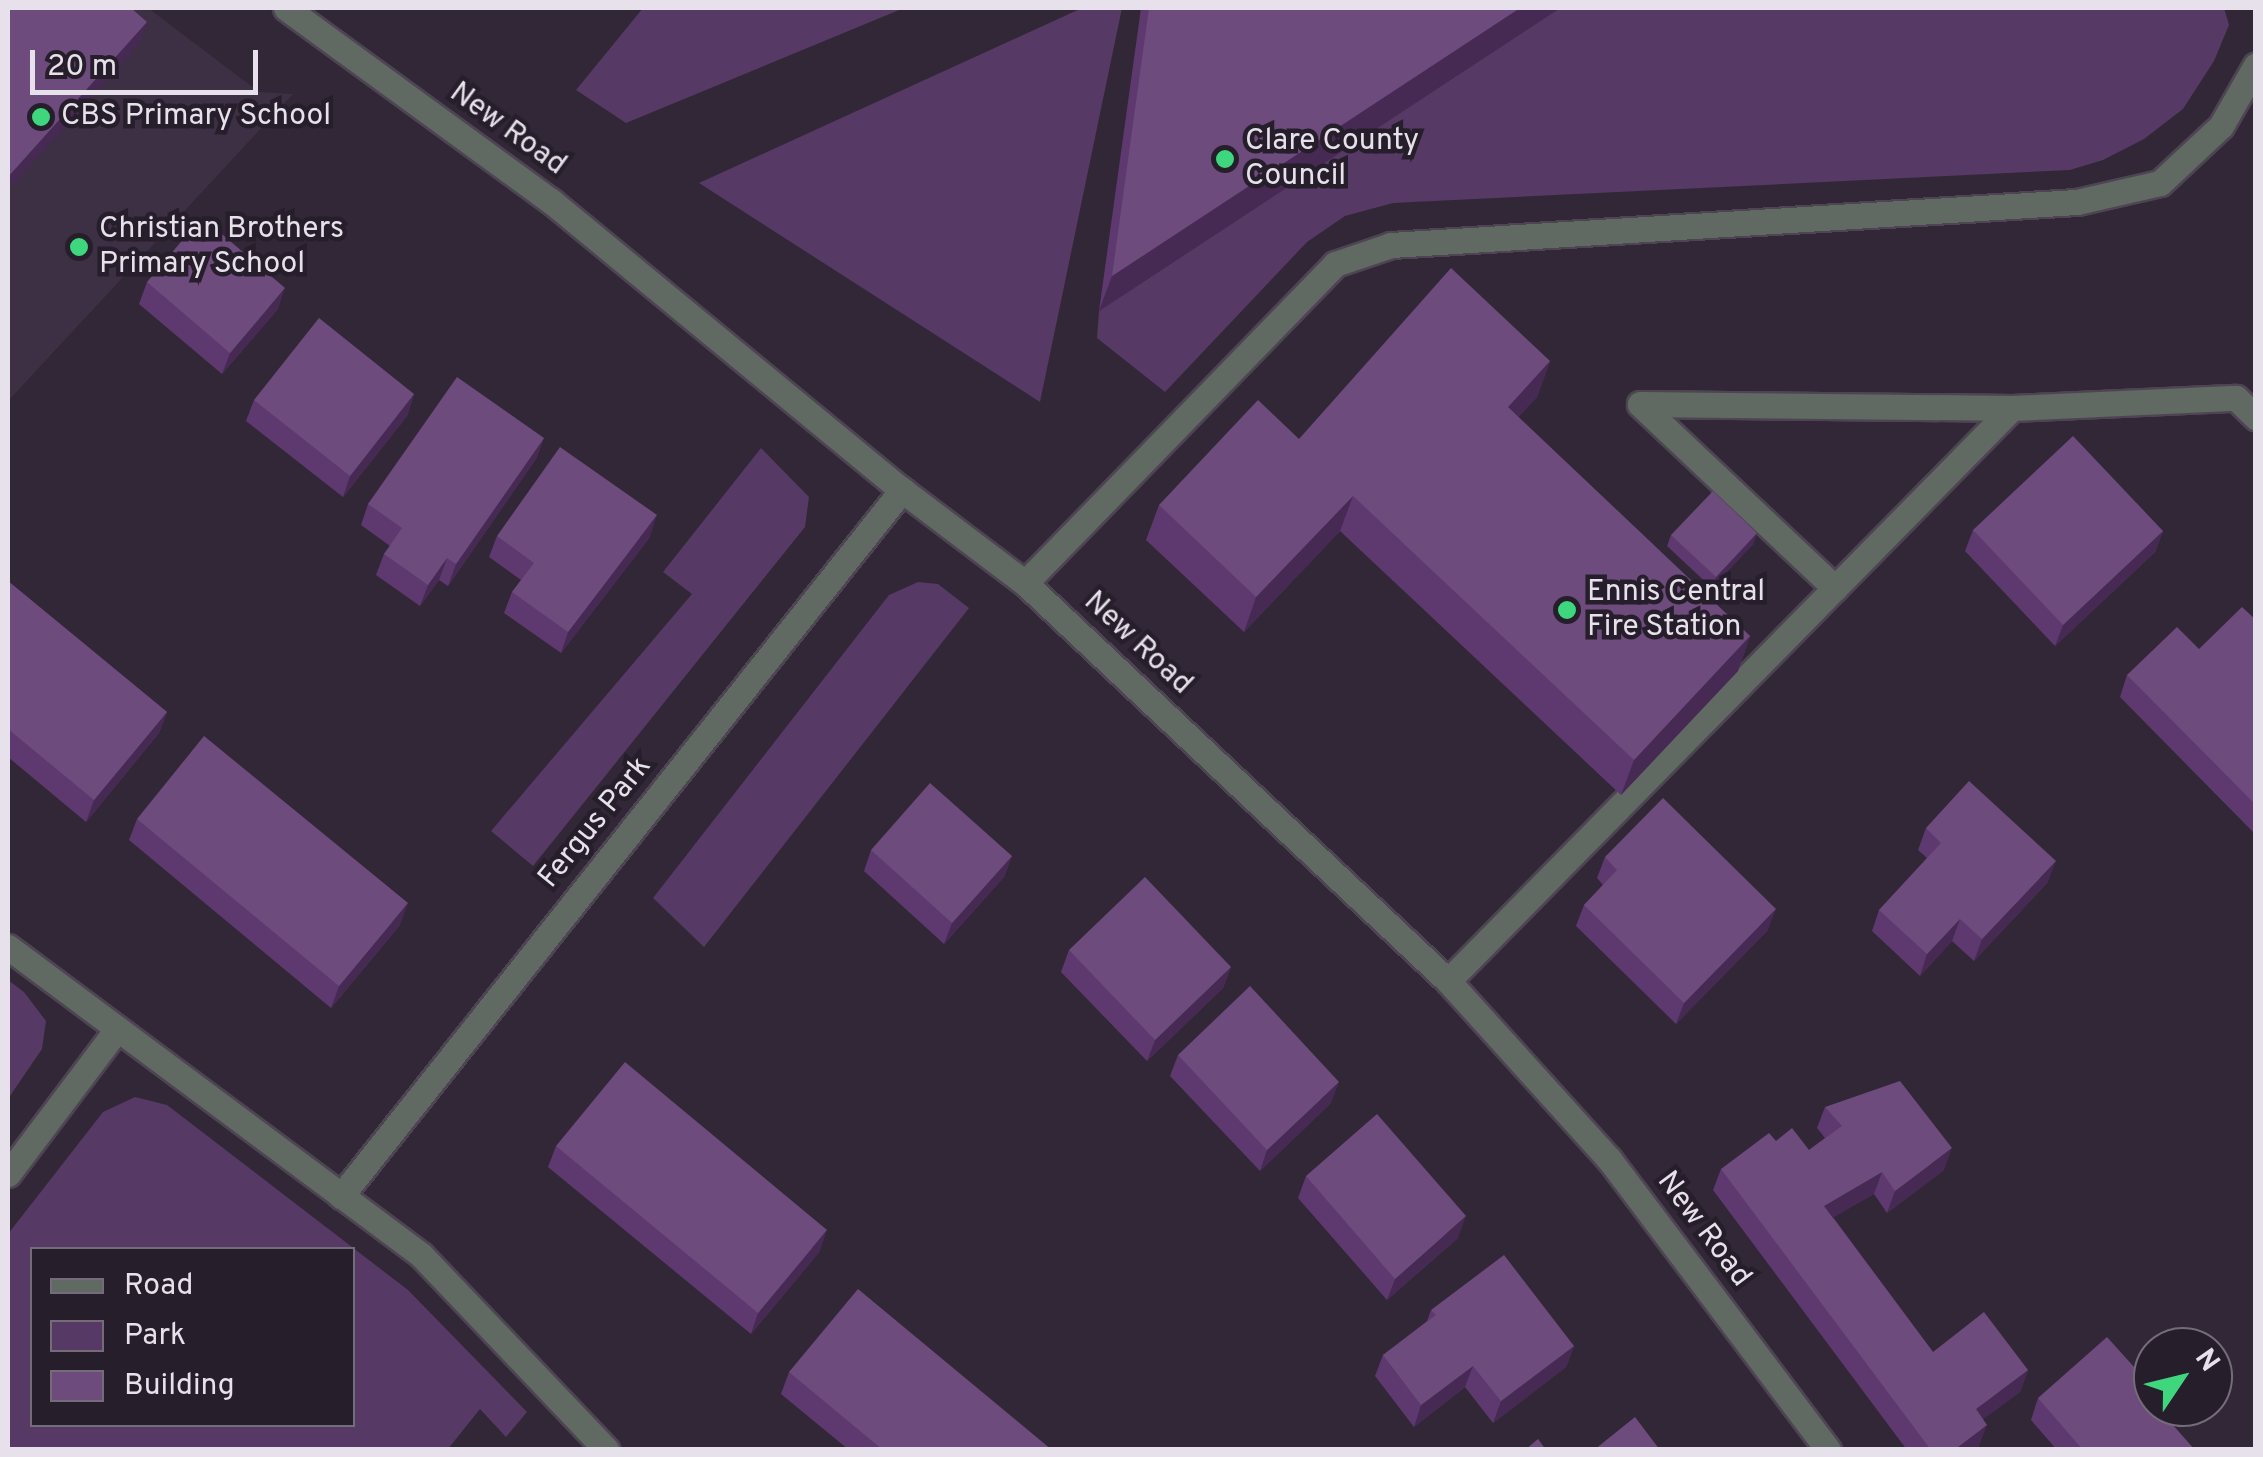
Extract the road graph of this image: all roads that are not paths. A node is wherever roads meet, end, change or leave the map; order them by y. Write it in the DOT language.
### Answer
graph roads {
  1 [pos="286,8"];
  2 [pos="2256,65"];
  3 [pos="2012,408"];
  4 [pos="2256,418"];
  5 [pos="902,490"];
  6 [pos="1024,583"];
  7 [pos="1834,588"];
  8 [pos="8,948"];
  9 [pos="1448,982"];
  10 [pos="116,1032"];
  11 [pos="8,1174"];
  12 [pos="340,1196"];
  13 [pos="608,1450"];
  14 [pos="1828,1450"];
  1 -- 5 [label="street, New Road"];
  2 -- 6 [label="street"];
  3 -- 4 [label="street"];
  3 -- 7 [label="street"];
  3 -- 7 [label="street"];
  5 -- 6 [label="street, New Road"];
  5 -- 12 [label="street, Fergus Park"];
  6 -- 9 [label="street, New Road"];
  7 -- 9 [label="street"];
  8 -- 10 [label="street"];
  9 -- 14 [label="street, New Road"];
  10 -- 11 [label="street"];
  10 -- 12 [label="street"];
  12 -- 13 [label="street"];
}
